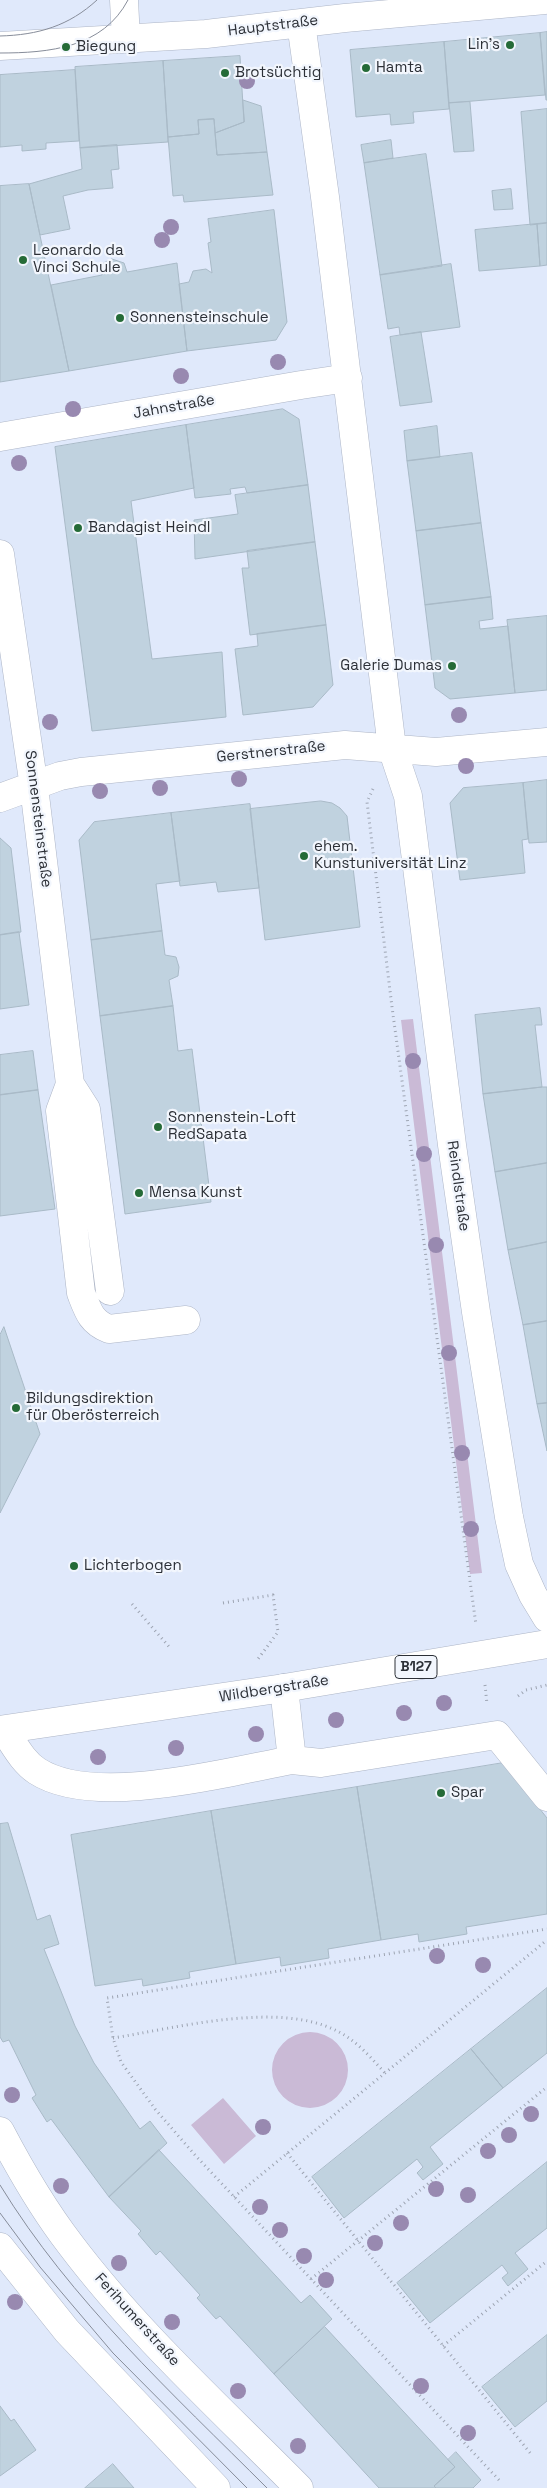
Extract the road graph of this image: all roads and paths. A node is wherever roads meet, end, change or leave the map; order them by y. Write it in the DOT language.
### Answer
graph roads {
  1 [pos="124,0"];
  2 [pos="545,0"];
  3 [pos="301,23"];
  4 [pos="126,39"];
  5 [pos="0,46"];
  6 [pos="348,378"];
  7 [pos="0,437"];
  8 [pos="0,554"];
  9 [pos="547,742"];
  10 [pos="392,748"];
  11 [pos="34,787"];
  12 [pos="0,798"];
  13 [pos="70,1084"];
  14 [pos="110,1291"];
  15 [pos="186,1320"];
  16 [pos="472,1600"];
  17 [pos="222,1602"];
  18 [pos="132,1604"];
  19 [pos="547,1618"];
  20 [pos="278,1632"];
  21 [pos="547,1644"];
  22 [pos="171,1649"];
  23 [pos="547,1685"];
  24 [pos="284,1688"];
  25 [pos="518,1696"];
  26 [pos="2,1730"];
  27 [pos="292,1760"];
  28 [pos="547,1797"];
  29 [pos="547,1929"];
  30 [pos="547,1940"];
  31 [pos="113,2038"];
  32 [pos="385,2073"];
  33 [pos="547,2087"];
  34 [pos="0,2131"];
  35 [pos="287,2153"];
  36 [pos="234,2197"];
  37 [pos="358,2241"];
  38 [pos="0,2247"];
  39 [pos="547,2261"];
  40 [pos="311,2279"];
  41 [pos="443,2346"];
  42 [pos="531,2454"];
  43 [pos="499,2480"];
  44 [pos="216,2488"];
  45 [pos="299,2488"];
  1 -- 4 [label="street"];
  2 -- 3 [label="street, Hauptstraße"];
  3 -- 4 [label="street, Hauptstraße"];
  3 -- 6 [label="street, Reindlstraße"];
  4 -- 5 [label="street, Hauptstraße"];
  6 -- 7 [label="street, Jahnstraße"];
  6 -- 10 [label="street, Reindlstraße"];
  8 -- 11 [label="street, Sonnensteinstraße"];
  9 -- 10 [label="street, Gerstnerstraße"];
  10 -- 11 [label="street, Gerstnerstraße"];
  10 -- 16 [label="path"];
  10 -- 19 [label="street, Reindlstraße"];
  11 -- 12 [label="street, Gerstnerstraße"];
  11 -- 13 [label="street, Sonnensteinstraße"];
  13 -- 14 [label="street"];
  13 -- 15 [label="street"];
  17 -- 20 [label="path"];
  18 -- 22 [label="path"];
  21 -- 24 [label="street, Wildbergstraße / B127"];
  23 -- 25 [label="path"];
  24 -- 26 [label="street, Wildbergstraße / B127"];
  24 -- 27 [label="street"];
  26 -- 27 [label="street"];
  27 -- 28 [label="street"];
  29 -- 31 [label="path"];
  30 -- 32 [label="path"];
  31 -- 32 [label="path"];
  31 -- 36 [label="path"];
  32 -- 35 [label="path"];
  33 -- 37 [label="path"];
  34 -- 45 [label="street, Ferihumerstraße"];
  35 -- 36 [label="path"];
  35 -- 37 [label="path"];
  36 -- 40 [label="path"];
  37 -- 40 [label="path"];
  37 -- 41 [label="path"];
  38 -- 44 [label="street"];
  39 -- 41 [label="path"];
  40 -- 43 [label="path"];
  41 -- 42 [label="path"];
}
